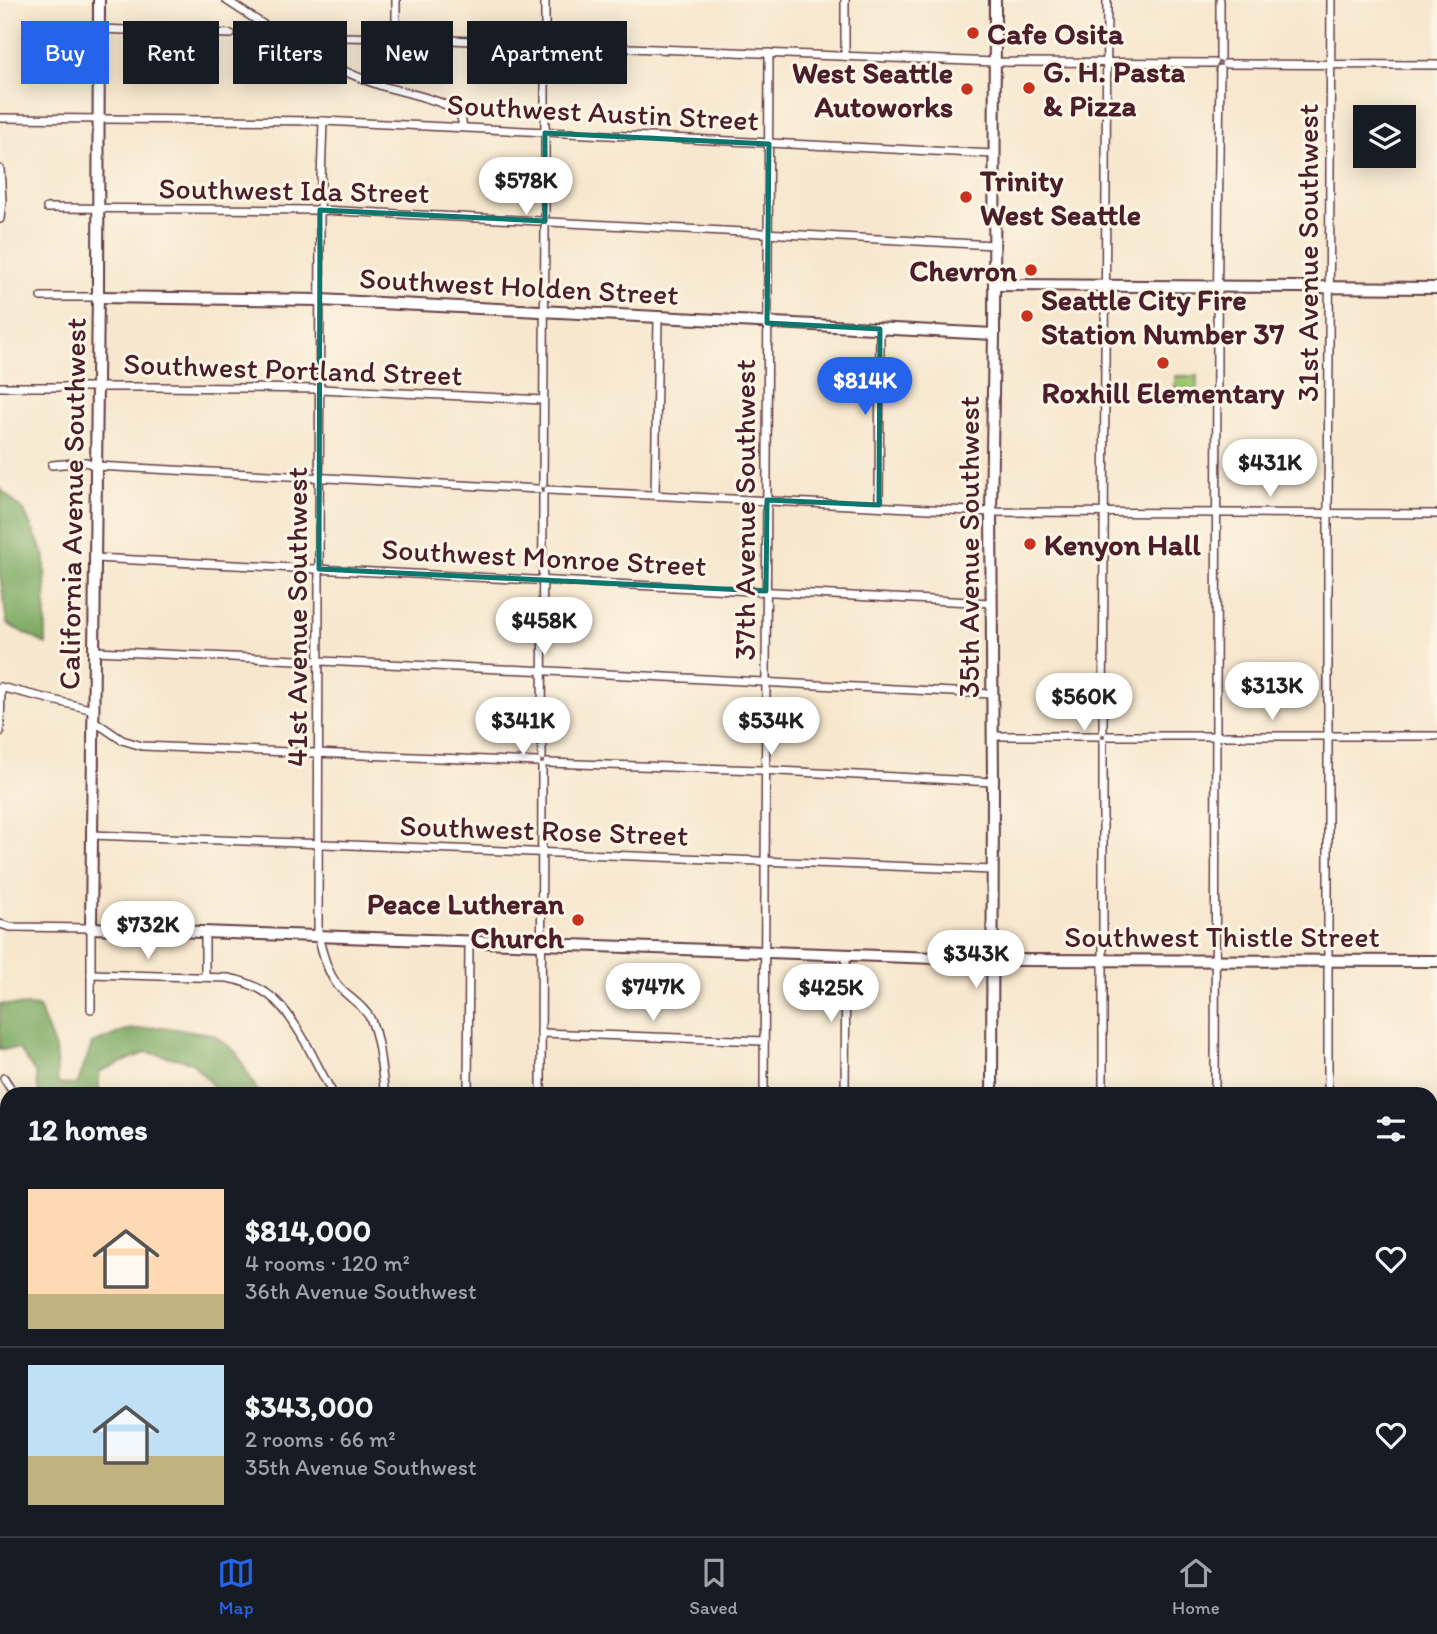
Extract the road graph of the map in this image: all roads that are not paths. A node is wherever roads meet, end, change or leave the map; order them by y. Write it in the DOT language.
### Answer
graph roads {
  1 [pos="99,0"];
  2 [pos="226,0"];
  3 [pos="396,0"];
  4 [pos="545,0"];
  5 [pos="845,0"];
  6 [pos="995,0"];
  7 [pos="1107,0"];
  8 [pos="1220,0"];
  9 [pos="1331,0"];
  10 [pos="99,21"];
  11 [pos="396,21"];
  12 [pos="545,21"];
  13 [pos="109,29"];
  14 [pos="231,34"];
  15 [pos="627,48"];
  16 [pos="769,53"];
  17 [pos="845,56"];
  18 [pos="995,62"];
  19 [pos="1107,63"];
  20 [pos="1220,63"];
  21 [pos="1331,64"];
  22 [pos="1437,65"];
  23 [pos="98,84"];
  24 [pos="545,84"];
  25 [pos="0,118"];
  26 [pos="98,119"];
  27 [pos="323,121"];
  28 [pos="463,127"];
  29 [pos="545,133"];
  30 [pos="769,144"];
  31 [pos="993,154"];
  32 [pos="0,169"];
  33 [pos="47,208"];
  34 [pos="99,209"];
  35 [pos="320,210"];
  36 [pos="0,219"];
  37 [pos="545,222"];
  38 [pos="768,233"];
  39 [pos="994,246"];
  40 [pos="994,285"];
  41 [pos="1105,286"];
  42 [pos="1219,287"];
  43 [pos="1330,288"];
  44 [pos="1437,288"];
  45 [pos="41,297"];
  46 [pos="98,297"];
  47 [pos="320,300"];
  48 [pos="544,311"];
  49 [pos="658,318"];
  50 [pos="767,323"];
  51 [pos="880,329"];
  52 [pos="994,334"];
  53 [pos="0,387"];
  54 [pos="97,387"];
  55 [pos="320,389"];
  56 [pos="544,400"];
  57 [pos="52,465"];
  58 [pos="96,466"];
  59 [pos="319,477"];
  60 [pos="543,489"];
  61 [pos="655,495"];
  62 [pos="766,500"];
  63 [pos="878,505"];
  64 [pos="991,512"];
  65 [pos="1104,512"];
  66 [pos="1217,513"];
  67 [pos="1328,514"];
  68 [pos="1437,514"];
  69 [pos="95,558"];
  70 [pos="319,569"];
  71 [pos="542,579"];
  72 [pos="766,591"];
  73 [pos="991,603"];
  74 [pos="94,651"];
  75 [pos="319,661"];
  76 [pos="542,671"];
  77 [pos="766,682"];
  78 [pos="0,687"];
  79 [pos="992,694"];
  80 [pos="94,715"];
  81 [pos="0,732"];
  82 [pos="993,736"];
  83 [pos="1103,736"];
  84 [pos="1216,736"];
  85 [pos="1328,737"];
  86 [pos="1437,737"];
  87 [pos="318,752"];
  88 [pos="542,762"];
  89 [pos="766,771"];
  90 [pos="993,782"];
  91 [pos="92,835"];
  92 [pos="318,844"];
  93 [pos="541,853"];
  94 [pos="766,861"];
  95 [pos="993,870"];
  96 [pos="0,924"];
  97 [pos="91,928"];
  98 [pos="205,932"];
  99 [pos="318,936"];
  100 [pos="469,942"];
  101 [pos="541,943"];
  102 [pos="765,951"];
  103 [pos="846,954"];
  104 [pos="992,960"];
  105 [pos="1102,960"];
  106 [pos="1216,960"];
  107 [pos="1328,960"];
  108 [pos="1437,961"];
  109 [pos="91,974"];
  110 [pos="205,977"];
  111 [pos="91,1009"];
  112 [pos="541,1033"];
  113 [pos="764,1041"];
  114 [pos="4,1078"];
  115 [pos="9,1087"];
  116 [pos="329,1087"];
  117 [pos="384,1087"];
  118 [pos="468,1087"];
  119 [pos="541,1087"];
  120 [pos="764,1087"];
  121 [pos="845,1087"];
  122 [pos="992,1087"];
  123 [pos="1103,1087"];
  124 [pos="1216,1087"];
  125 [pos="1328,1087"];
  1 -- 10 [label="main road, California Avenue Southwest"];
  2 -- 28 [label="street"];
  3 -- 11 [label="street"];
  4 -- 12 [label="street"];
  5 -- 17 [label="street"];
  6 -- 18 [label="main road, 35th Avenue Southwest"];
  7 -- 19 [label="street"];
  8 -- 20 [label="street"];
  9 -- 21 [label="street, 31st Avenue Southwest"];
  13 -- 14 [label="street"];
  15 -- 16 [label="street"];
  16 -- 17 [label="street"];
  16 -- 30 [label="street, 37th Avenue Southwest"];
  17 -- 18 [label="street"];
  18 -- 19 [label="street"];
  18 -- 31 [label="main road, 35th Avenue Southwest"];
  19 -- 20 [label="street"];
  19 -- 41 [label="street"];
  20 -- 21 [label="street"];
  20 -- 42 [label="street"];
  21 -- 22 [label="street"];
  21 -- 43 [label="street, 31st Avenue Southwest"];
  23 -- 26 [label="main road, California Avenue Southwest"];
  24 -- 29 [label="street"];
  25 -- 26 [label="street, Southwest Austin Street"];
  26 -- 27 [label="street, Southwest Austin Street"];
  26 -- 34 [label="main road, California Avenue Southwest"];
  27 -- 28 [label="street, Southwest Austin Street"];
  27 -- 35 [label="street, 41st Avenue Southwest"];
  28 -- 29 [label="street, Southwest Austin Street"];
  29 -- 30 [label="street, Southwest Austin Street"];
  29 -- 37 [label="street"];
  30 -- 31 [label="street, Southwest Austin Street"];
  30 -- 38 [label="street, 37th Avenue Southwest"];
  31 -- 39 [label="main road, 35th Avenue Southwest"];
  32 -- 36 [label="street"];
  33 -- 34 [label="street, Southwest Ida Street"];
  34 -- 35 [label="street, Southwest Ida Street"];
  34 -- 46 [label="main road, California Avenue Southwest"];
  35 -- 37 [label="street, Southwest Ida Street"];
  35 -- 47 [label="street, 41st Avenue Southwest"];
  37 -- 38 [label="street, Southwest Ida Street"];
  37 -- 48 [label="street"];
  38 -- 39 [label="street, Southwest Ida Street"];
  38 -- 50 [label="street, 37th Avenue Southwest"];
  39 -- 40 [label="main road, 35th Avenue Southwest"];
  40 -- 41 [label="main road"];
  40 -- 52 [label="main road, 35th Avenue Southwest"];
  41 -- 42 [label="main road"];
  41 -- 65 [label="street"];
  42 -- 43 [label="main road"];
  42 -- 66 [label="street"];
  43 -- 44 [label="main road"];
  43 -- 67 [label="street, 31st Avenue Southwest"];
  45 -- 46 [label="street, Southwest Holden Street"];
  46 -- 47 [label="main road, Southwest Holden Street"];
  46 -- 54 [label="main road, California Avenue Southwest"];
  47 -- 48 [label="main road, Southwest Holden Street"];
  47 -- 55 [label="street, 41st Avenue Southwest"];
  48 -- 49 [label="main road, Southwest Holden Street"];
  48 -- 56 [label="street"];
  49 -- 50 [label="main road, Southwest Holden Street"];
  49 -- 61 [label="street"];
  50 -- 51 [label="main road, Southwest Holden Street"];
  50 -- 62 [label="street, 37th Avenue Southwest"];
  51 -- 52 [label="main road, Southwest Holden Street"];
  51 -- 63 [label="street"];
  52 -- 64 [label="main road, 35th Avenue Southwest"];
  53 -- 54 [label="street, Southwest Portland Street"];
  54 -- 55 [label="street, Southwest Portland Street"];
  54 -- 58 [label="main road, California Avenue Southwest"];
  55 -- 56 [label="street, Southwest Portland Street"];
  55 -- 59 [label="street, 41st Avenue Southwest"];
  56 -- 60 [label="street"];
  57 -- 58 [label="street"];
  58 -- 59 [label="street"];
  58 -- 69 [label="main road, California Avenue Southwest"];
  59 -- 60 [label="street"];
  59 -- 70 [label="street, 41st Avenue Southwest"];
  60 -- 61 [label="street"];
  60 -- 71 [label="street"];
  61 -- 62 [label="street"];
  62 -- 63 [label="street"];
  62 -- 72 [label="street, 37th Avenue Southwest"];
  63 -- 64 [label="street"];
  64 -- 65 [label="street"];
  64 -- 73 [label="main road, 35th Avenue Southwest"];
  65 -- 66 [label="street"];
  65 -- 83 [label="street"];
  66 -- 67 [label="street"];
  66 -- 84 [label="street"];
  67 -- 68 [label="street"];
  67 -- 85 [label="street, 31st Avenue Southwest"];
  69 -- 70 [label="street, Southwest Monroe Street"];
  69 -- 74 [label="main road, California Avenue Southwest"];
  70 -- 71 [label="street, Southwest Monroe Street"];
  70 -- 75 [label="street, 41st Avenue Southwest"];
  71 -- 72 [label="street, Southwest Monroe Street"];
  71 -- 76 [label="street"];
  72 -- 73 [label="street, Southwest Monroe Street"];
  72 -- 77 [label="street, 37th Avenue Southwest"];
  73 -- 79 [label="main road, 35th Avenue Southwest"];
  74 -- 75 [label="street"];
  74 -- 80 [label="main road, California Avenue Southwest"];
  75 -- 76 [label="street"];
  75 -- 87 [label="street, 41st Avenue Southwest"];
  76 -- 77 [label="street"];
  76 -- 88 [label="street"];
  77 -- 79 [label="street"];
  77 -- 89 [label="street, 37th Avenue Southwest"];
  78 -- 80 [label="street"];
  78 -- 81 [label="street"];
  79 -- 82 [label="main road, 35th Avenue Southwest"];
  80 -- 87 [label="street"];
  80 -- 91 [label="main road, California Avenue Southwest"];
  82 -- 83 [label="street"];
  82 -- 90 [label="main road, 35th Avenue Southwest"];
  83 -- 84 [label="street"];
  83 -- 105 [label="street"];
  84 -- 85 [label="street"];
  84 -- 106 [label="street"];
  85 -- 86 [label="street"];
  85 -- 107 [label="street, 31st Avenue Southwest"];
  87 -- 88 [label="street"];
  87 -- 92 [label="street, 41st Avenue Southwest"];
  88 -- 89 [label="street"];
  88 -- 93 [label="street"];
  89 -- 90 [label="street"];
  89 -- 94 [label="street, 37th Avenue Southwest"];
  90 -- 95 [label="main road, 35th Avenue Southwest"];
  91 -- 92 [label="street, Southwest Rose Street"];
  91 -- 97 [label="main road, California Avenue Southwest"];
  92 -- 93 [label="street, Southwest Rose Street"];
  92 -- 99 [label="street, 41st Avenue Southwest"];
  93 -- 94 [label="street, Southwest Rose Street"];
  93 -- 101 [label="street"];
  94 -- 95 [label="street, Southwest Rose Street"];
  94 -- 102 [label="street, 37th Avenue Southwest"];
  95 -- 104 [label="main road, 35th Avenue Southwest"];
  96 -- 97 [label="street, Southwest Thistle Street"];
  97 -- 98 [label="main road, Southwest Thistle Street"];
  97 -- 109 [label="street, California Avenue Southwest"];
  98 -- 99 [label="main road, Southwest Thistle Street"];
  98 -- 110 [label="street"];
  99 -- 100 [label="main road, Southwest Thistle Street"];
  99 -- 117 [label="street, 41st Avenue Southwest"];
  100 -- 101 [label="main road, Southwest Thistle Street"];
  100 -- 118 [label="street"];
  101 -- 102 [label="main road, Southwest Thistle Street"];
  101 -- 112 [label="street"];
  102 -- 103 [label="main road, Southwest Thistle Street"];
  102 -- 113 [label="street, 37th Avenue Southwest"];
  103 -- 104 [label="main road, Southwest Thistle Street"];
  103 -- 121 [label="street"];
  104 -- 105 [label="main road, Southwest Thistle Street"];
  104 -- 122 [label="main road, 35th Avenue Southwest"];
  105 -- 106 [label="main road, Southwest Thistle Street"];
  105 -- 123 [label="street"];
  106 -- 107 [label="main road, Southwest Thistle Street"];
  106 -- 124 [label="street"];
  107 -- 108 [label="main road, Southwest Thistle Street"];
  107 -- 125 [label="street, 31st Avenue Southwest"];
  109 -- 110 [label="street"];
  109 -- 111 [label="street, California Avenue Southwest"];
  110 -- 116 [label="street"];
  112 -- 113 [label="street"];
  112 -- 119 [label="street"];
  113 -- 120 [label="street, 37th Avenue Southwest"];
  114 -- 115 [label="street"];
}
